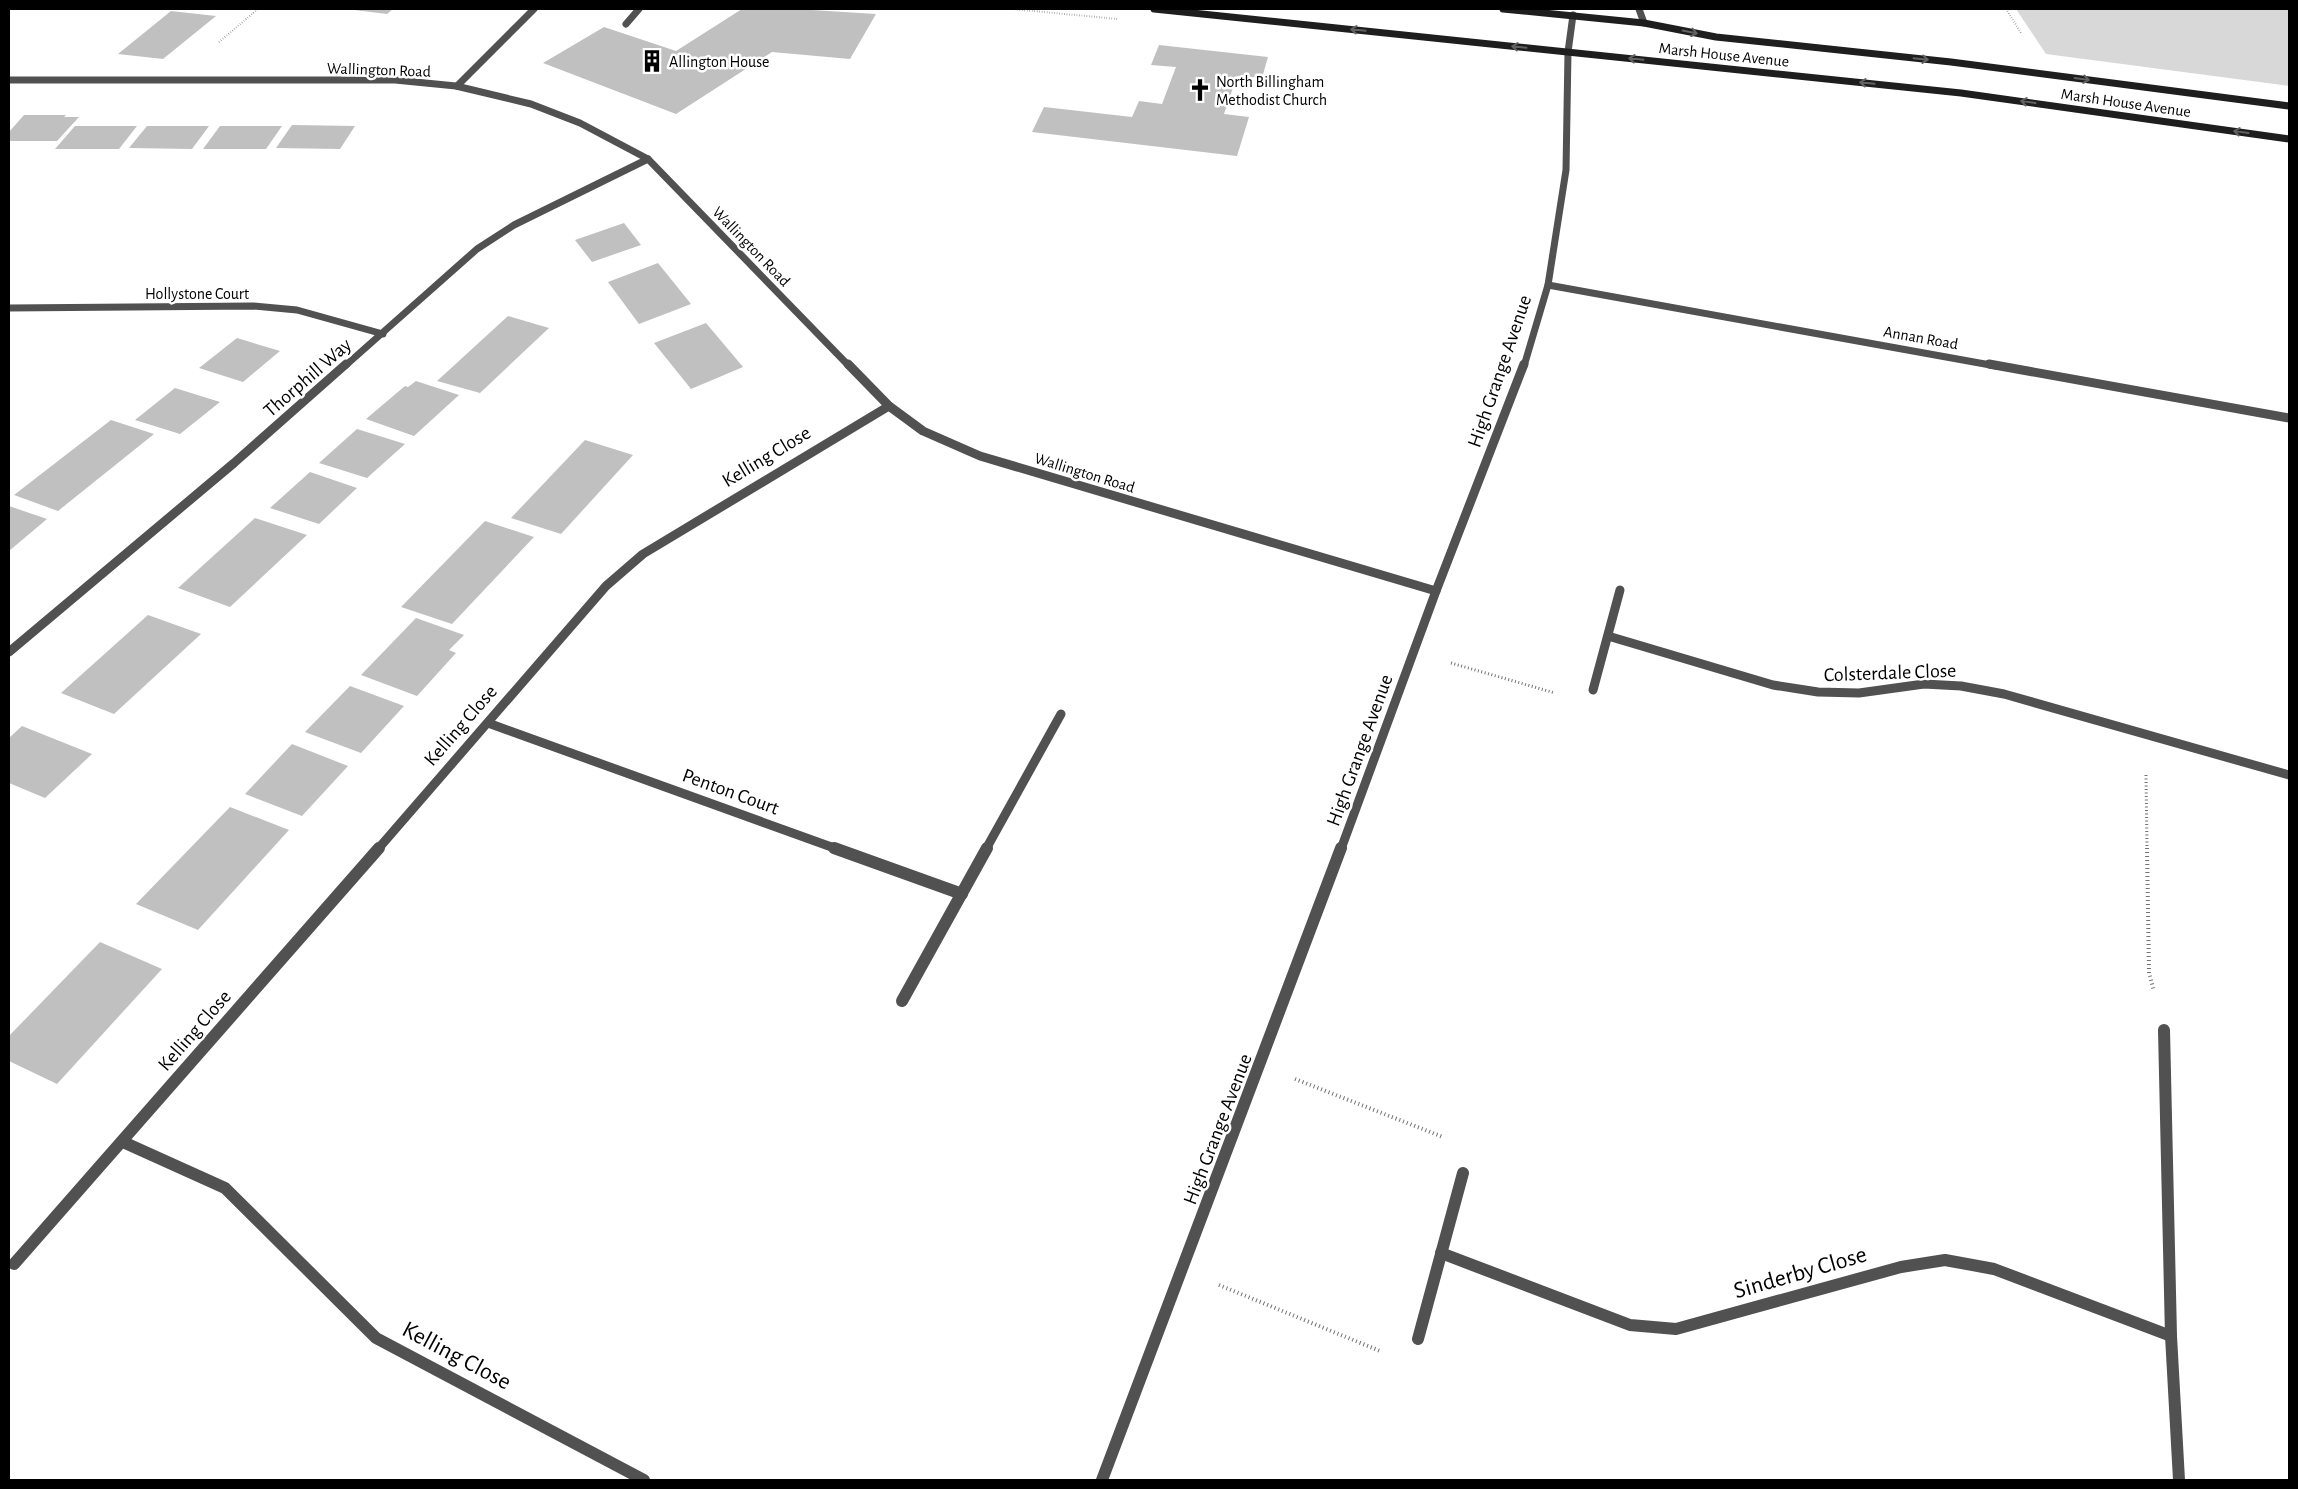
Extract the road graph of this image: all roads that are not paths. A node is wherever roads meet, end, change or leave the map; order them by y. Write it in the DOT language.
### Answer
graph roads {
  1 [pos="534,9"];
  2 [pos="639,9"];
  3 [pos="1154,9"];
  4 [pos="1503,9"];
  5 [pos="1639,9"];
  6 [pos="1548,11"];
  7 [pos="1573,16"];
  8 [pos="1644,23"];
  9 [pos="626,24"];
  10 [pos="1568,52"];
  11 [pos="9,80"];
  12 [pos="457,86"];
  13 [pos="2289,106"];
  14 [pos="2289,139"];
  15 [pos="648,159"];
  16 [pos="1548,284"];
  17 [pos="9,308"];
  18 [pos="383,334"];
  19 [pos="888,406"];
  20 [pos="2289,418"];
  21 [pos="1620,590"];
  22 [pos="1436,591"];
  23 [pos="1608,636"];
  24 [pos="9,652"];
  25 [pos="1593,690"];
  26 [pos="1061,714"];
  27 [pos="488,723"];
  28 [pos="2289,775"];
  29 [pos="962,894"];
  30 [pos="902,1001"];
  31 [pos="2164,1030"];
  32 [pos="122,1142"];
  33 [pos="1463,1173"];
  34 [pos="1441,1253"];
  35 [pos="14,1264"];
  36 [pos="2172,1336"];
  37 [pos="1418,1339"];
  38 [pos="644,1480"];
  39 [pos="1102,1480"];
  40 [pos="2179,1480"];
  1 -- 12 [label="street"];
  2 -- 9 [label="street"];
  10 -- 3 [label="street, Marsh House Avenue, one-way"];
  4 -- 6 [label="street, Marsh House Avenue"];
  5 -- 8 [label="street"];
  6 -- 7 [label="street, Marsh House Avenue"];
  7 -- 8 [label="street, Marsh House Avenue"];
  7 -- 10 [label="street, High Grange Avenue"];
  8 -- 13 [label="street, Marsh House Avenue, one-way"];
  14 -- 10 [label="street, Marsh House Avenue, one-way"];
  10 -- 16 [label="street, High Grange Avenue"];
  11 -- 12 [label="street, Wallington Road"];
  12 -- 15 [label="street, Wallington Road"];
  15 -- 18 [label="street, Thorphill Way"];
  15 -- 19 [label="street, Wallington Road"];
  16 -- 20 [label="street, Annan Road"];
  16 -- 22 [label="street, High Grange Avenue"];
  17 -- 18 [label="street, Hollystone Court"];
  18 -- 24 [label="street, Thorphill Way"];
  19 -- 22 [label="street, Wallington Road"];
  19 -- 27 [label="street, Kelling Close"];
  21 -- 23 [label="street"];
  22 -- 39 [label="street, High Grange Avenue"];
  23 -- 25 [label="street"];
  23 -- 28 [label="street, Colsterdale Close"];
  26 -- 29 [label="street"];
  27 -- 29 [label="street, Penton Court"];
  27 -- 32 [label="street, Kelling Close"];
  29 -- 30 [label="street"];
  31 -- 36 [label="street"];
  32 -- 35 [label="street, Kelling Close"];
  32 -- 38 [label="street, Kelling Close"];
  33 -- 34 [label="street"];
  34 -- 36 [label="street, Sinderby Close"];
  34 -- 37 [label="street"];
  36 -- 40 [label="street"];
}
